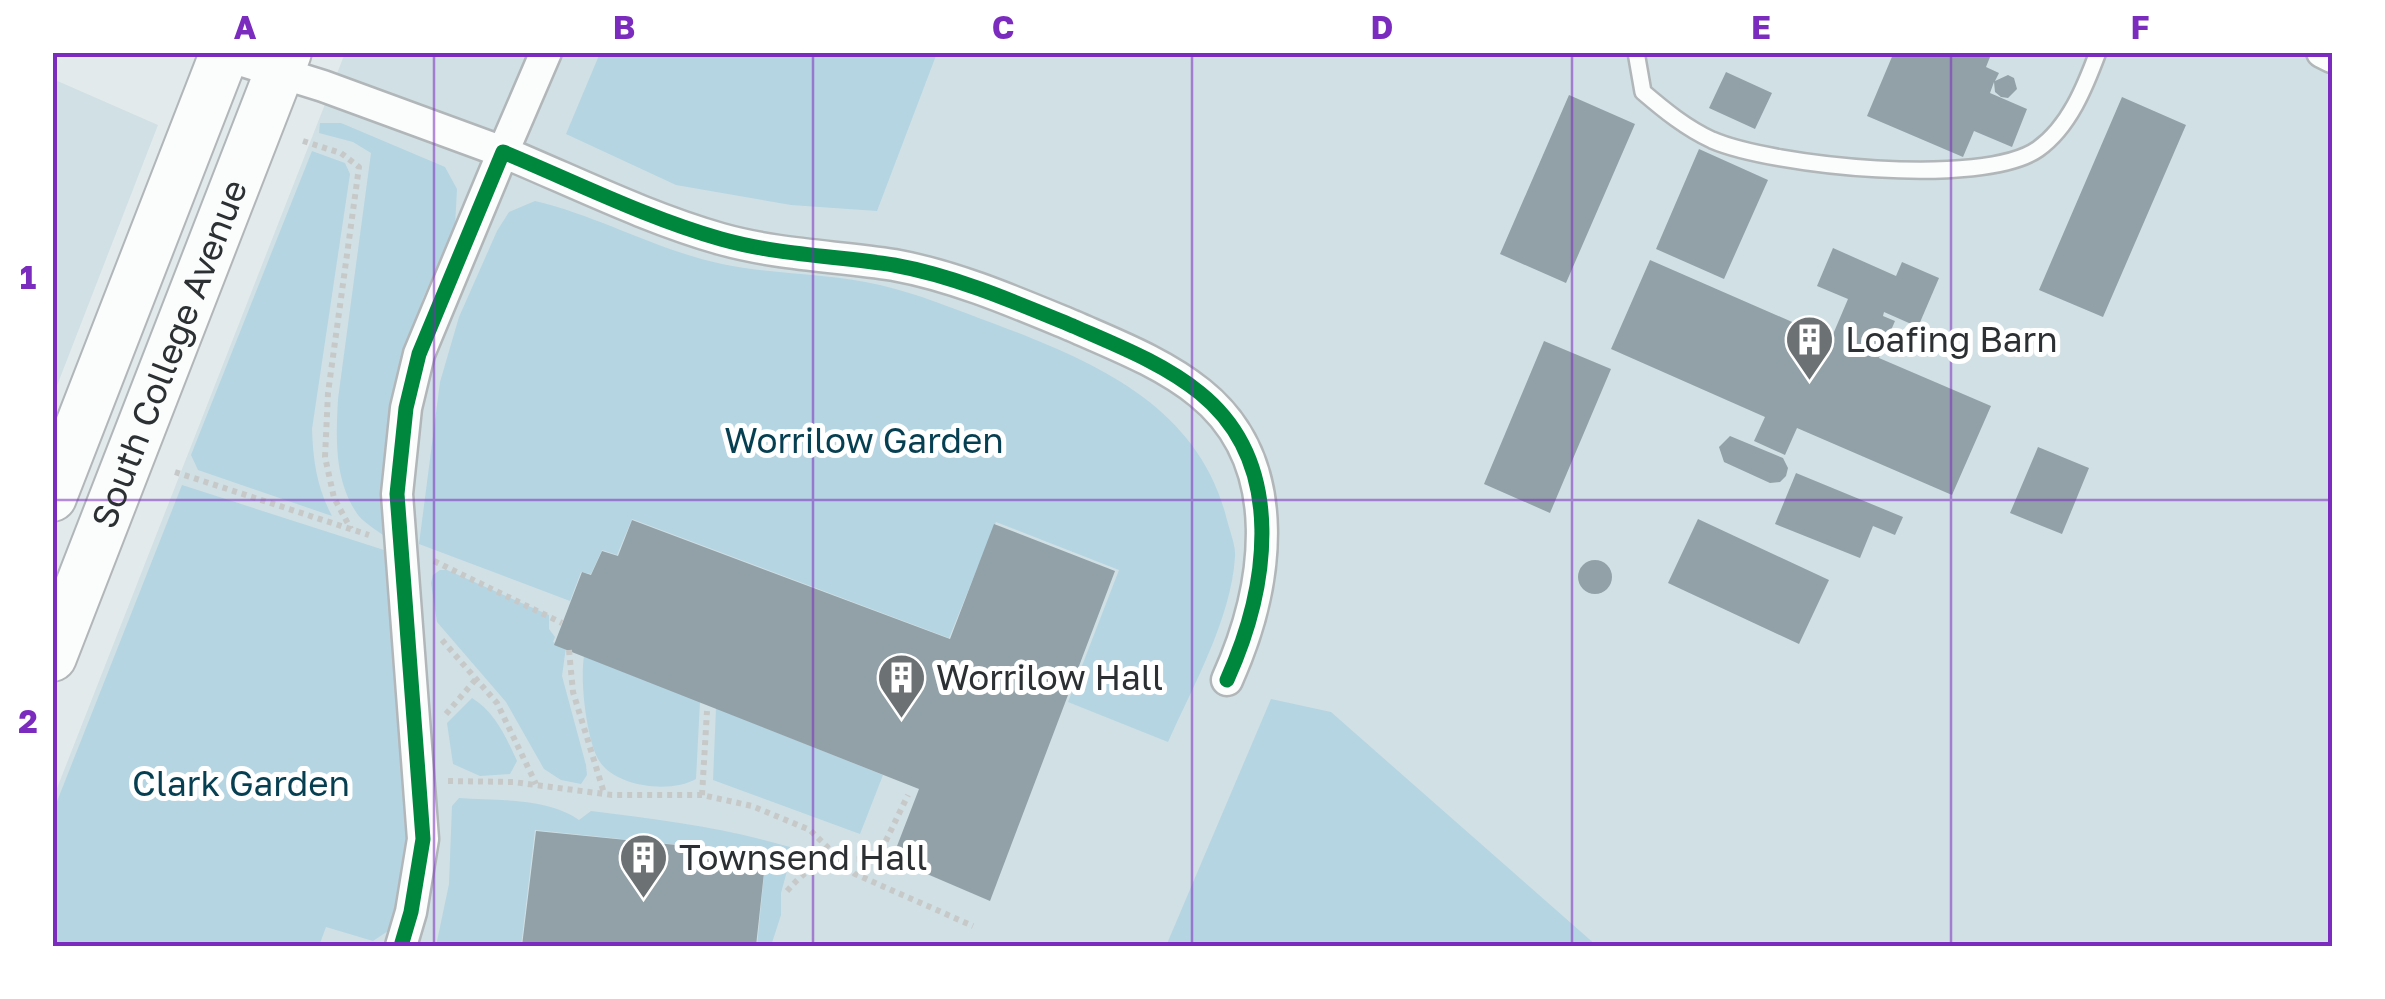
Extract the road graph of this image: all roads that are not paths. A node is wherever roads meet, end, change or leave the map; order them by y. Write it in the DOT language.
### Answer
graph roads {
  1 [pos="546,52"];
  2 [pos="1636,52"];
  3 [pos="2098,52"];
  4 [pos="2322,52"];
  5 [pos="221,54"];
  6 [pos="2332,57"];
  7 [pos="283,63"];
  8 [pos="503,152"];
  9 [pos="52,497"];
  10 [pos="52,657"];
  11 [pos="1227,680"];
  12 [pos="402,946"];
  1 -- 8 [label="street"];
  2 -- 3 [label="lane"];
  4 -- 6 [label="street"];
  5 -- 7 [label="street"];
  5 -- 9 [label="main road, South College Avenue"];
  7 -- 8 [label="street"];
  7 -- 10 [label="main road, South College Avenue"];
  8 -- 11 [label="street"];
  8 -- 12 [label="street"];
}
